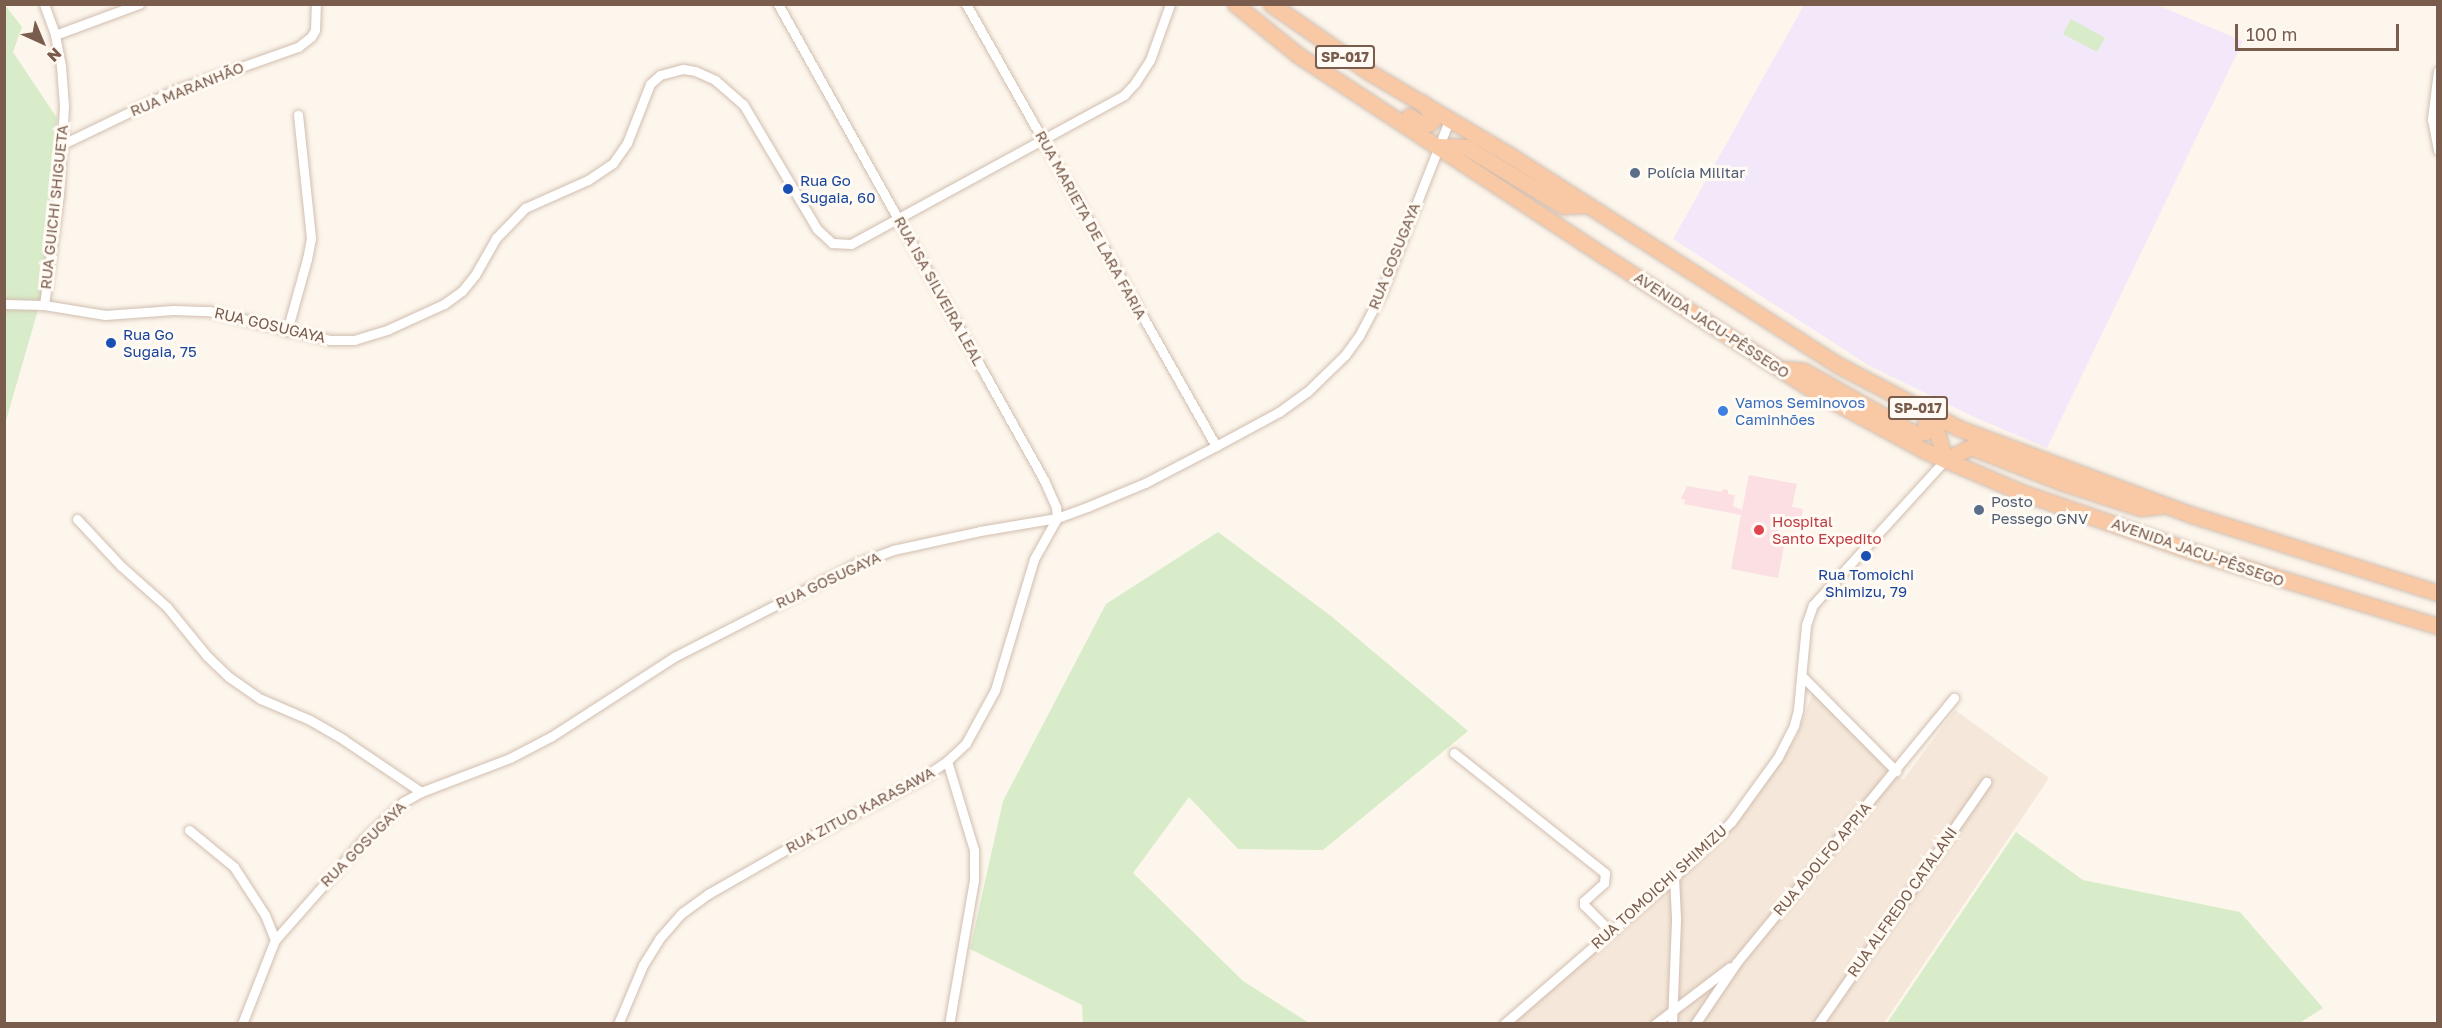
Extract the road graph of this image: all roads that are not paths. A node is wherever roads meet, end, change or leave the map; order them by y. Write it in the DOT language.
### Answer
graph roads {
  1 [pos="44,4"];
  2 [pos="139,4"];
  3 [pos="316,4"];
  4 [pos="778,4"];
  5 [pos="966,4"];
  6 [pos="1170,4"];
  7 [pos="1235,4"];
  8 [pos="1271,4"];
  9 [pos="55,35"];
  10 [pos="2438,71"];
  11 [pos="1325,72"];
  12 [pos="1423,103"];
  13 [pos="298,115"];
  14 [pos="1449,118"];
  15 [pos="1044,140"];
  16 [pos="63,144"];
  17 [pos="1437,146"];
  18 [pos="2438,150"];
  19 [pos="1588,205"];
  20 [pos="900,219"];
  21 [pos="4,304"];
  22 [pos="44,305"];
  23 [pos="287,332"];
  24 [pos="1780,369"];
  25 [pos="1923,413"];
  26 [pos="1216,446"];
  27 [pos="1945,460"];
  28 [pos="1974,473"];
  29 [pos="2101,495"];
  30 [pos="2167,506"];
  31 [pos="1057,518"];
  32 [pos="77,519"];
  33 [pos="2438,593"];
  34 [pos="2438,626"];
  35 [pos="1802,676"];
  36 [pos="1954,698"];
  37 [pos="1454,753"];
  38 [pos="947,761"];
  39 [pos="1896,771"];
  40 [pos="1986,782"];
  41 [pos="421,792"];
  42 [pos="189,830"];
  43 [pos="1674,877"];
  44 [pos="1611,932"];
  45 [pos="275,940"];
  46 [pos="1737,962"];
  47 [pos="1671,1009"];
  48 [pos="242,1023"];
  49 [pos="618,1023"];
  50 [pos="949,1023"];
  51 [pos="1504,1023"];
  52 [pos="1654,1023"];
  53 [pos="1671,1023"];
  54 [pos="1695,1023"];
  55 [pos="1818,1023"];
  1 -- 9 [label="street, RUA GUICHI SHIGUETA"];
  2 -- 9 [label="street"];
  3 -- 16 [label="street, RUA MARANHÃO"];
  4 -- 20 [label="street, RUA ISA SILVEIRA LEAL"];
  5 -- 15 [label="street, RUA MARIETA DE LARA FARIA"];
  6 -- 15 [label="street, RUA GOSUGAYA"];
  7 -- 11 [label="highway, AVENIDA JACU-PÊSSEGO / SP-017"];
  8 -- 12 [label="highway, SP-017"];
  9 -- 16 [label="street, RUA GUICHI SHIGUETA"];
  10 -- 18 [label="street"];
  11 -- 12 [label="highway"];
  11 -- 17 [label="highway, AVENIDA JACU-PÊSSEGO / SP-017"];
  12 -- 14 [label="highway, SP-017"];
  13 -- 23 [label="street"];
  14 -- 17 [label="street, RUA GOSUGAYA"];
  14 -- 19 [label="highway, SP-017"];
  15 -- 20 [label="street, RUA GOSUGAYA"];
  15 -- 26 [label="street, RUA MARIETA DE LARA FARIA"];
  16 -- 22 [label="street, RUA GUICHI SHIGUETA"];
  17 -- 19 [label="highway"];
  17 -- 24 [label="highway, AVENIDA JACU-PÊSSEGO / SP-017"];
  17 -- 26 [label="street, RUA GOSUGAYA"];
  19 -- 25 [label="highway, SP-017"];
  20 -- 23 [label="street, RUA GOSUGAYA"];
  20 -- 31 [label="street, RUA ISA SILVEIRA LEAL"];
  21 -- 22 [label="street, RUA GOSUGAYA"];
  22 -- 23 [label="street, RUA GOSUGAYA"];
  24 -- 25 [label="highway"];
  24 -- 27 [label="highway, AVENIDA JACU-PÊSSEGO / SP-017"];
  25 -- 27 [label="highway"];
  25 -- 30 [label="highway, SP-017"];
  26 -- 31 [label="street, RUA GOSUGAYA"];
  27 -- 28 [label="highway, AVENIDA JACU-PÊSSEGO / SP-017"];
  27 -- 29 [label="highway"];
  27 -- 35 [label="street, RUA TOMOICHI SHIMIZU"];
  28 -- 29 [label="highway"];
  28 -- 34 [label="highway, AVENIDA JACU-PÊSSEGO / SP-017"];
  29 -- 30 [label="highway"];
  30 -- 33 [label="highway, SP-017"];
  31 -- 38 [label="street, RUA ZITUO KARASAWA"];
  31 -- 41 [label="street, RUA GOSUGAYA"];
  32 -- 41 [label="street"];
  35 -- 39 [label="street"];
  35 -- 43 [label="street, RUA TOMOICHI SHIMIZU"];
  36 -- 39 [label="street, RUA ADOLFO APPIA"];
  37 -- 44 [label="street"];
  38 -- 49 [label="street, RUA ZITUO KARASAWA"];
  38 -- 50 [label="street"];
  39 -- 46 [label="street, RUA ADOLFO APPIA"];
  40 -- 55 [label="street, RUA ALFREDO CATALANI"];
  41 -- 45 [label="street, RUA GOSUGAYA"];
  42 -- 45 [label="street"];
  43 -- 44 [label="street, RUA TOMOICHI SHIMIZU"];
  43 -- 47 [label="street"];
  44 -- 51 [label="street, RUA TOMOICHI SHIMIZU"];
  45 -- 48 [label="street, RUA GOSUGAYA"];
  46 -- 47 [label="street"];
  46 -- 54 [label="street, RUA ADOLFO APPIA"];
  47 -- 52 [label="street"];
  47 -- 53 [label="street"];
}
